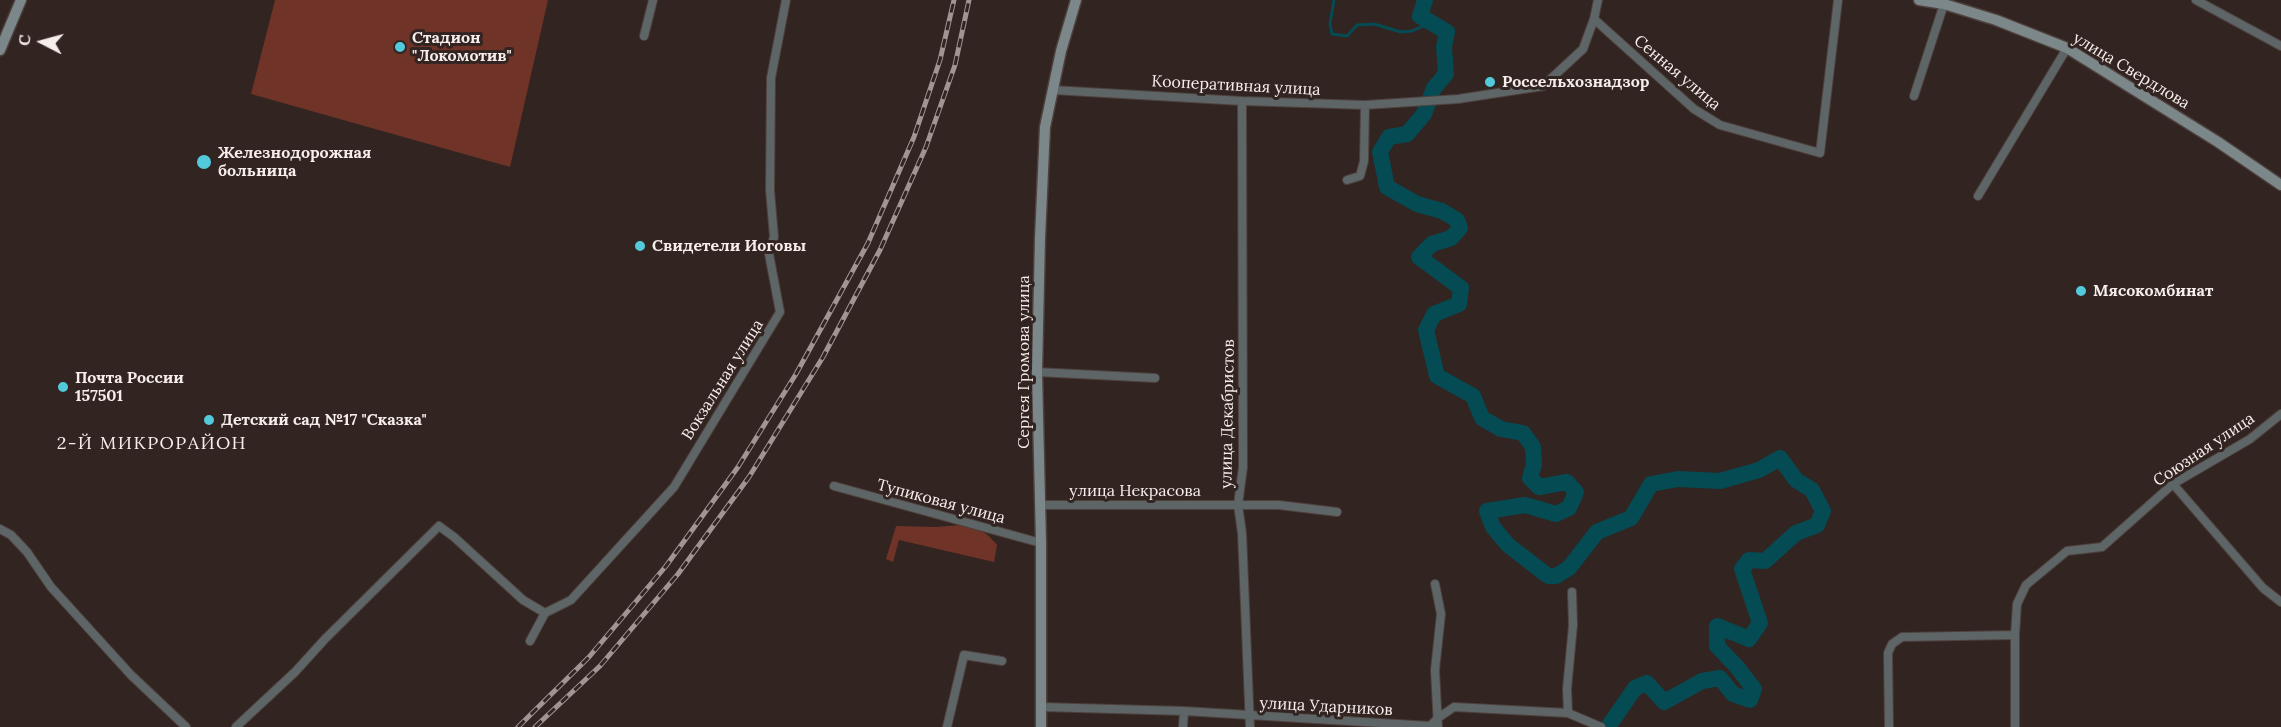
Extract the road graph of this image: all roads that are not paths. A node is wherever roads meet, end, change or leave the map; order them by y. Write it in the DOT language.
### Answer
graph roads {
  1 [pos="21,0"];
  2 [pos="653,0"];
  3 [pos="786,0"];
  4 [pos="1076,0"];
  5 [pos="1598,0"];
  6 [pos="1838,0"];
  7 [pos="1919,0"];
  8 [pos="2196,0"];
  9 [pos="1945,2"];
  10 [pos="1594,19"];
  11 [pos="644,36"];
  12 [pos="2281,46"];
  13 [pos="2067,48"];
  14 [pos="0,50"];
  15 [pos="1053,90"];
  16 [pos="1914,96"];
  17 [pos="1242,101"];
  18 [pos="1365,105"];
  19 [pos="1347,180"];
  20 [pos="2281,185"];
  21 [pos="1978,196"];
  22 [pos="1037,372"];
  23 [pos="1155,378"];
  24 [pos="2281,414"];
  25 [pos="2173,483"];
  26 [pos="834,486"];
  27 [pos="1040,504"];
  28 [pos="1238,505"];
  29 [pos="1337,512"];
  30 [pos="0,529"];
  31 [pos="1041,543"];
  32 [pos="1435,584"];
  33 [pos="1572,592"];
  34 [pos="2281,602"];
  35 [pos="545,613"];
  36 [pos="2015,634"];
  37 [pos="530,641"];
  38 [pos="1002,662"];
  39 [pos="1184,711"];
  40 [pos="1568,713"];
  41 [pos="1249,716"];
  42 [pos="1438,718"];
  43 [pos="1042,720"];
  44 [pos="1363,725"];
  45 [pos="186,727"];
  46 [pos="236,727"];
  47 [pos="947,727"];
  48 [pos="1183,727"];
  49 [pos="1250,727"];
  50 [pos="1438,727"];
  51 [pos="1600,727"];
  52 [pos="1889,727"];
  53 [pos="2015,727"];
  1 -- 14 [label="street"];
  2 -- 11 [label="street"];
  3 -- 35 [label="street, Вокзальная улица"];
  4 -- 15 [label="street, Сергея Громова улица"];
  5 -- 10 [label="street"];
  6 -- 10 [label="street, Сенная улица"];
  7 -- 9 [label="street, улица Свердлова"];
  8 -- 12 [label="street"];
  9 -- 13 [label="street, улица Свердлова"];
  9 -- 16 [label="street"];
  10 -- 18 [label="street, Кооперативная улица"];
  13 -- 20 [label="street, улица Свердлова"];
  13 -- 21 [label="street"];
  15 -- 17 [label="street, Кооперативная улица"];
  15 -- 22 [label="street, Сергея Громова улица"];
  17 -- 18 [label="street, Кооперативная улица"];
  17 -- 28 [label="street, улица Декабристов"];
  18 -- 19 [label="street"];
  22 -- 23 [label="street"];
  22 -- 27 [label="street, Сергея Громова улица"];
  24 -- 25 [label="street, Союзная улица"];
  25 -- 34 [label="street"];
  25 -- 36 [label="street, Союзная улица"];
  26 -- 31 [label="street, Тупиковая улица"];
  27 -- 28 [label="street, улица Некрасова"];
  27 -- 31 [label="street, Сергея Громова улица"];
  28 -- 29 [label="street, улица Некрасова"];
  28 -- 41 [label="street, улица Декабристов"];
  30 -- 45 [label="street"];
  31 -- 43 [label="street, Сергея Громова улица"];
  32 -- 42 [label="street"];
  33 -- 40 [label="street"];
  35 -- 37 [label="street"];
  35 -- 46 [label="street"];
  36 -- 52 [label="street"];
  36 -- 53 [label="street, Союзная улица"];
  38 -- 47 [label="street"];
  39 -- 41 [label="street, улица Ударников"];
  39 -- 43 [label="street, улица Ударников"];
  39 -- 48 [label="street"];
  40 -- 42 [label="street, улица Ударников"];
  40 -- 51 [label="street, улица Ударников"];
  41 -- 44 [label="street, улица Ударников"];
  41 -- 49 [label="street, улица Декабристов"];
  42 -- 44 [label="street, улица Ударников"];
  42 -- 50 [label="street"];
}
